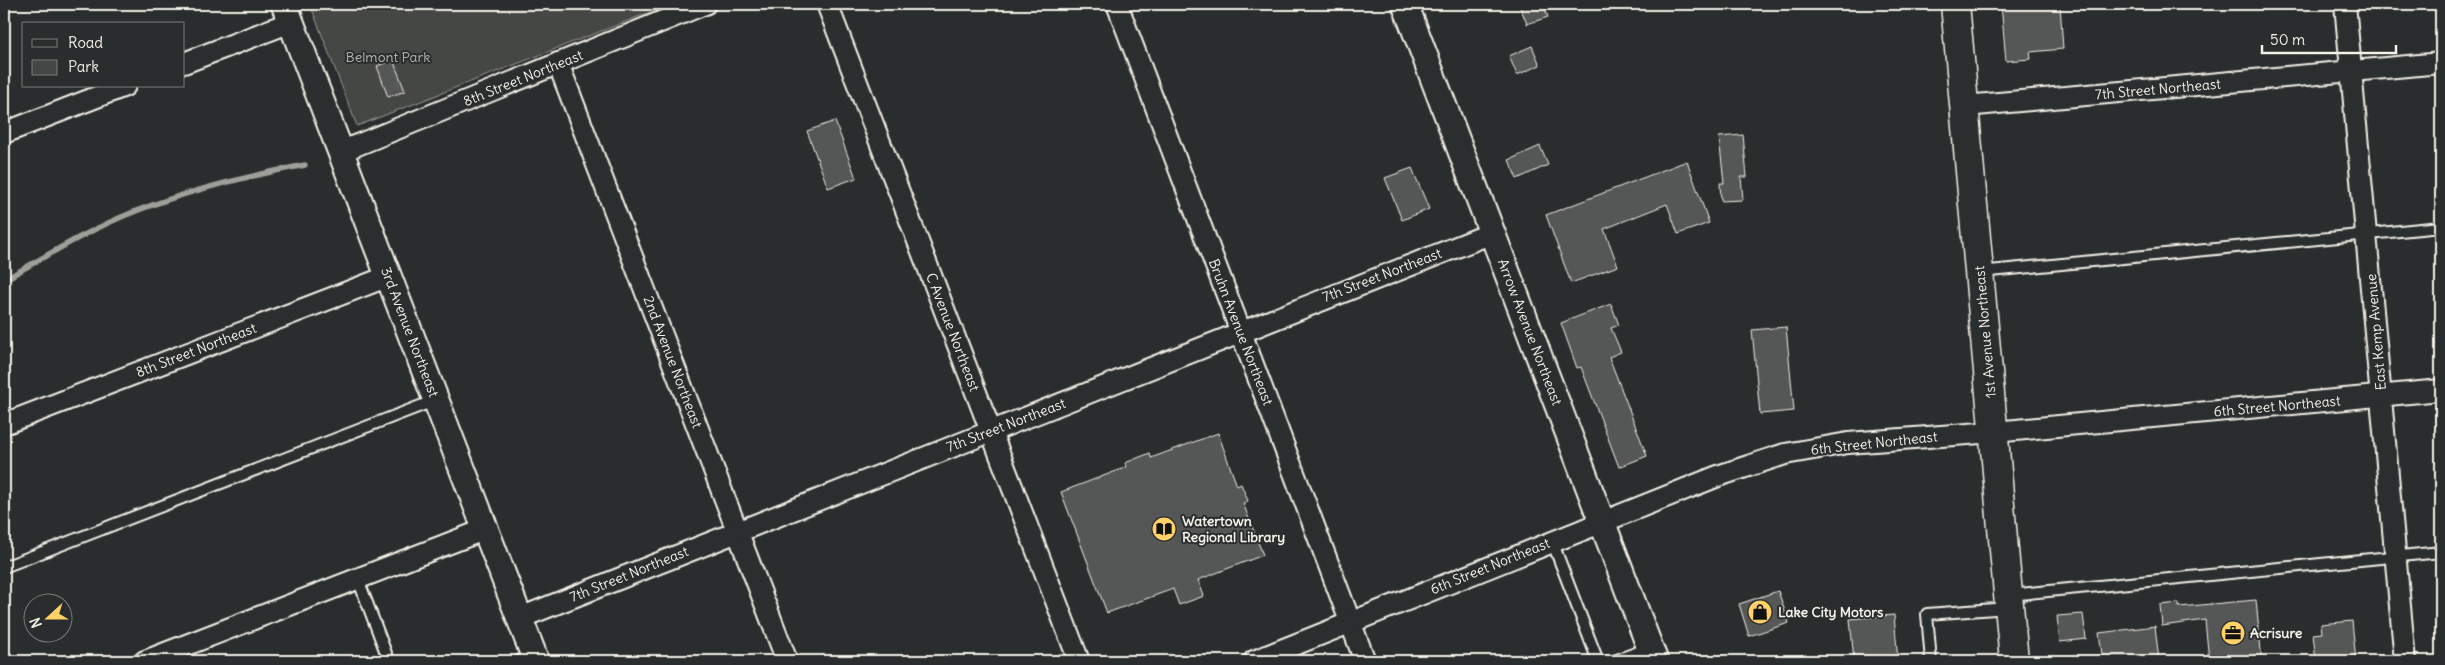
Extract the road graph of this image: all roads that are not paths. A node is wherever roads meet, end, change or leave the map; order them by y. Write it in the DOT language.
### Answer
graph roads {
  1 [pos="705,4"];
  2 [pos="827,4"];
  3 [pos="1117,4"];
  4 [pos="1405,4"];
  5 [pos="1955,4"];
  6 [pos="2345,4"];
  7 [pos="288,13"];
  8 [pos="558,63"];
  9 [pos="2441,63"];
  10 [pos="185,64"];
  11 [pos="2351,71"];
  12 [pos="120,88"];
  13 [pos="1965,106"];
  14 [pos="4,133"];
  15 [pos="340,152"];
  16 [pos="2441,227"];
  17 [pos="1492,233"];
  18 [pos="2366,234"];
  19 [pos="1980,272"];
  20 [pos="389,276"];
  21 [pos="1241,332"];
  22 [pos="2441,390"];
  23 [pos="2382,396"];
  24 [pos="436,400"];
  25 [pos="4,424"];
  26 [pos="991,431"];
  27 [pos="1994,432"];
  28 [pos="1602,521"];
  29 [pos="486,529"];
  30 [pos="738,531"];
  31 [pos="1552,541"];
  32 [pos="2441,552"];
  33 [pos="2395,556"];
  34 [pos="4,567"];
  35 [pos="358,578"];
  36 [pos="2009,601"];
  37 [pos="520,618"];
  38 [pos="1350,623"];
  39 [pos="1652,654"];
  40 [pos="530,659"];
  41 [pos="145,661"];
  42 [pos="389,661"];
  43 [pos="787,661"];
  44 [pos="1079,661"];
  45 [pos="1254,661"];
  46 [pos="1366,661"];
  47 [pos="1598,661"];
  48 [pos="1614,661"];
  49 [pos="1931,661"];
  50 [pos="2014,661"];
  51 [pos="2404,661"];
  1 -- 8 [label="street, 8th Street Northeast"];
  2 -- 26 [label="street, C Avenue Northeast"];
  3 -- 21 [label="street, Bruhn Avenue Northeast"];
  4 -- 17 [label="street, Arrow Avenue Northeast"];
  5 -- 13 [label="main road, 1st Avenue Northeast"];
  6 -- 11 [label="street, East Kemp Avenue"];
  7 -- 10 [label="street"];
  7 -- 15 [label="street, 3rd Avenue Northeast"];
  8 -- 15 [label="street, 8th Street Northeast"];
  8 -- 30 [label="street, 2nd Avenue Northeast"];
  9 -- 11 [label="street, 7th Street Northeast"];
  11 -- 13 [label="street, 7th Street Northeast"];
  11 -- 18 [label="street, East Kemp Avenue"];
  12 -- 14 [label="street"];
  13 -- 19 [label="main road, 1st Avenue Northeast"];
  15 -- 20 [label="street, 3rd Avenue Northeast"];
  16 -- 18 [label="lane"];
  17 -- 21 [label="street, 7th Street Northeast"];
  17 -- 28 [label="street, Arrow Avenue Northeast"];
  18 -- 19 [label="lane"];
  18 -- 23 [label="street, East Kemp Avenue"];
  19 -- 27 [label="main road, 1st Avenue Northeast"];
  20 -- 24 [label="street, 3rd Avenue Northeast"];
  20 -- 25 [label="street, 8th Street Northeast"];
  21 -- 26 [label="street, 7th Street Northeast"];
  21 -- 38 [label="street, Bruhn Avenue Northeast"];
  22 -- 23 [label="street, 6th Street Northeast"];
  23 -- 27 [label="street, 6th Street Northeast"];
  23 -- 33 [label="street, East Kemp Avenue"];
  24 -- 29 [label="street, 3rd Avenue Northeast"];
  24 -- 34 [label="lane"];
  26 -- 30 [label="street, 7th Street Northeast"];
  26 -- 44 [label="street, C Avenue Northeast"];
  27 -- 28 [label="street, 6th Street Northeast"];
  27 -- 36 [label="main road, 1st Avenue Northeast"];
  28 -- 31 [label="street, 6th Street Northeast"];
  28 -- 39 [label="street, Arrow Avenue Northeast"];
  29 -- 35 [label="street"];
  29 -- 37 [label="street, 3rd Avenue Northeast"];
  30 -- 37 [label="street, 7th Street Northeast"];
  30 -- 43 [label="street, 2nd Avenue Northeast"];
  31 -- 38 [label="street, 6th Street Northeast"];
  31 -- 47 [label="lane"];
  32 -- 33 [label="lane"];
  33 -- 36 [label="lane"];
  33 -- 51 [label="street, East Kemp Avenue"];
  35 -- 41 [label="street"];
  35 -- 42 [label="lane"];
  36 -- 49 [label="lane"];
  36 -- 50 [label="main road, 1st Avenue Northeast"];
  37 -- 40 [label="street, 3rd Avenue Northeast"];
  38 -- 45 [label="street, 6th Street Northeast"];
  38 -- 46 [label="street, Bruhn Avenue Northeast"];
  39 -- 48 [label="lane"];
}
